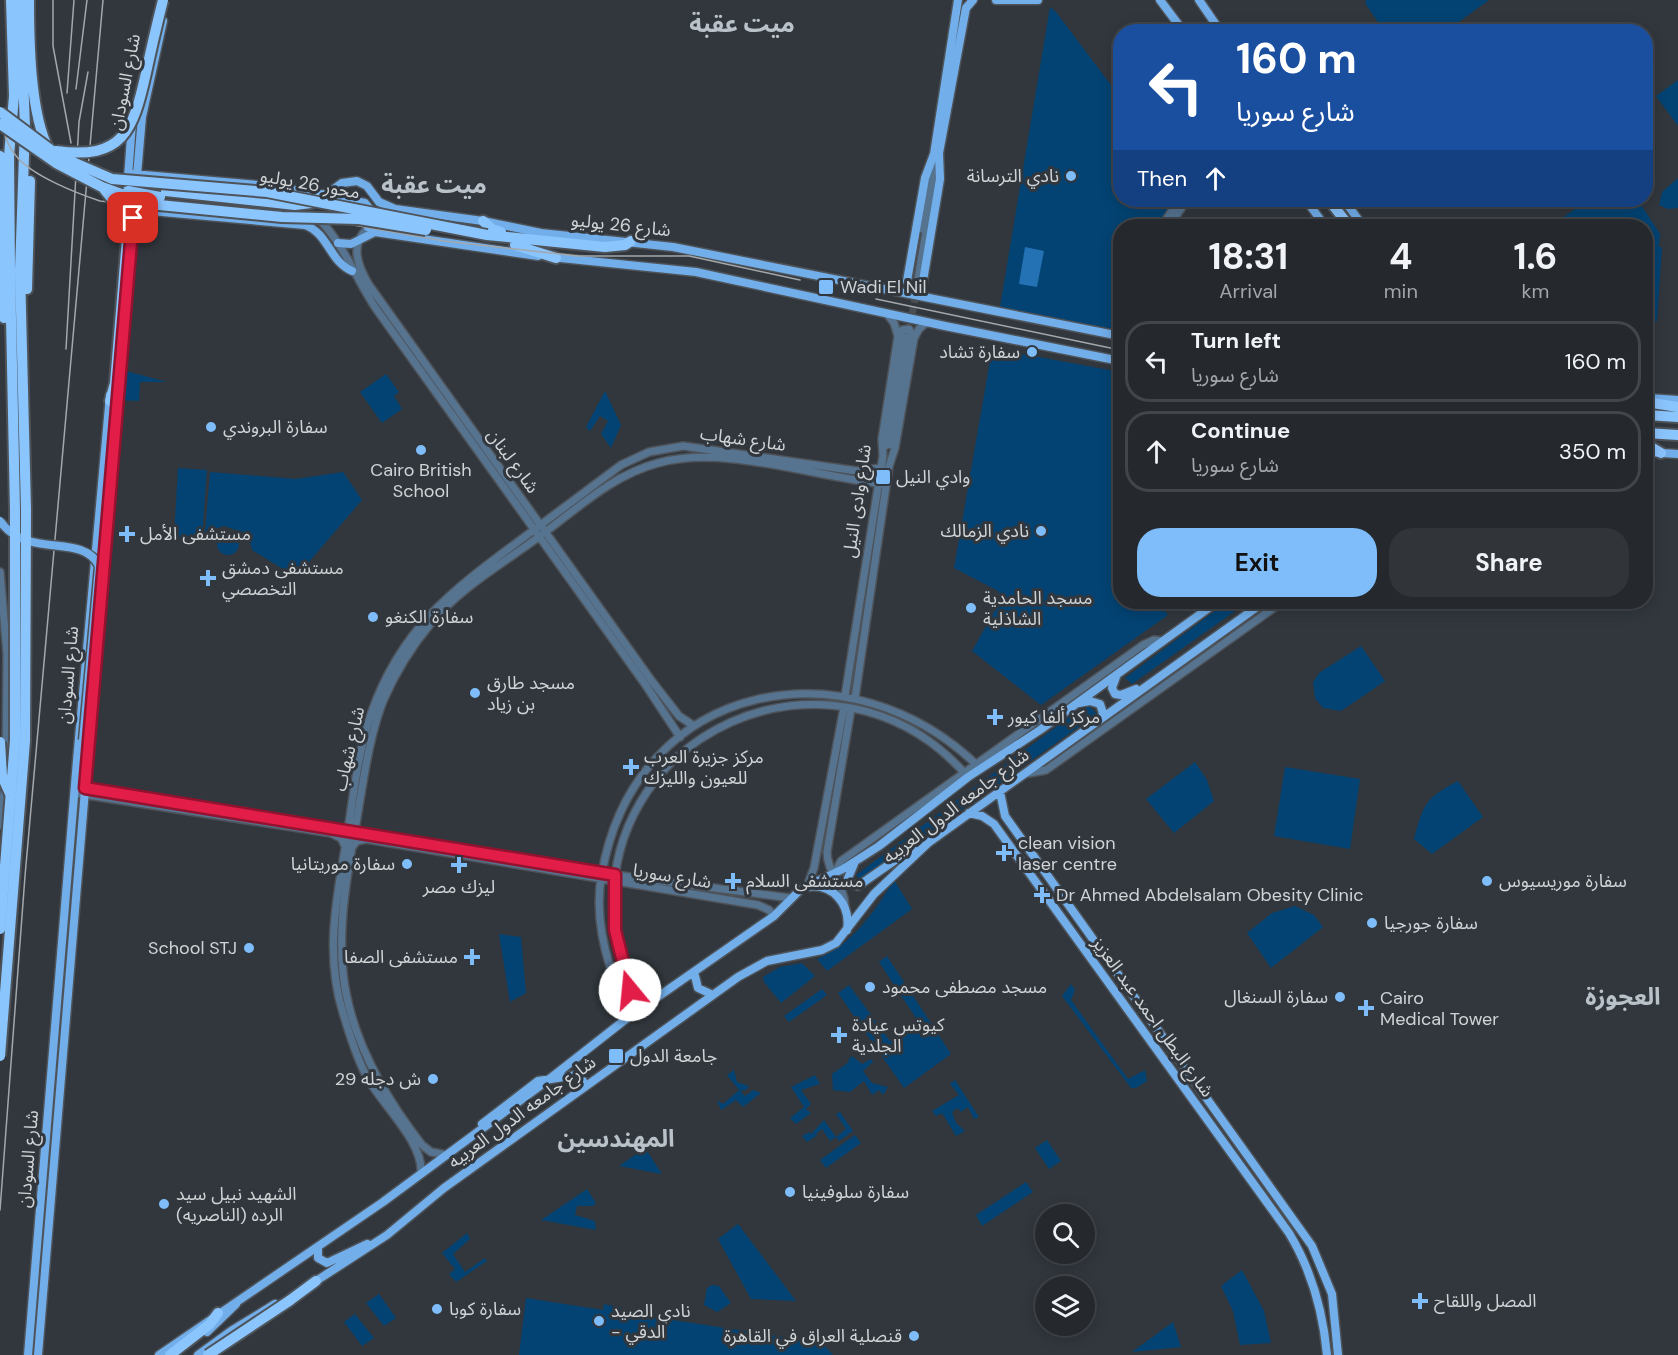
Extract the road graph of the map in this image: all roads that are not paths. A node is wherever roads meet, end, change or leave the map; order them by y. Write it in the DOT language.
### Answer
graph roads {
  1 [pos="11,0"];
  2 [pos="20,0"];
  3 [pos="29,0"];
  4 [pos="161,0"];
  5 [pos="168,0"];
  6 [pos="958,0"];
  7 [pos="973,0"];
  8 [pos="996,0"];
  9 [pos="1003,0"];
  10 [pos="1038,0"];
  11 [pos="1160,0"];
  12 [pos="1190,0"];
  13 [pos="1201,3"];
  14 [pos="1166,5"];
  15 [pos="955,14"];
  16 [pos="965,16"];
  17 [pos="1179,24"];
  18 [pos="1215,24"];
  19 [pos="0,112"];
  20 [pos="0,124"];
  21 [pos="49,150"];
  22 [pos="936,156"];
  23 [pos="0,159"];
  24 [pos="80,175"];
  25 [pos="133,176"];
  26 [pos="30,181"];
  27 [pos="102,187"];
  28 [pos="326,195"];
  29 [pos="20,197"];
  30 [pos="375,198"];
  31 [pos="1182,207"];
  32 [pos="1334,207"];
  33 [pos="130,209"];
  34 [pos="304,209"];
  35 [pos="408,212"];
  36 [pos="318,219"];
  37 [pos="1172,219"];
  38 [pos="1344,219"];
  39 [pos="483,221"];
  40 [pos="368,227"];
  41 [pos="400,230"];
  42 [pos="486,238"];
  43 [pos="361,239"];
  44 [pos="537,241"];
  45 [pos="631,241"];
  46 [pos="338,243"];
  47 [pos="556,258"];
  48 [pos="352,271"];
  49 [pos="915,280"];
  50 [pos="926,298"];
  51 [pos="375,299"];
  52 [pos="887,314"];
  53 [pos="927,322"];
  54 [pos="1113,335"];
  55 [pos="906,337"];
  56 [pos="11,339"];
  57 [pos="1113,359"];
  58 [pos="1653,400"];
  59 [pos="1678,400"];
  60 [pos="110,401"];
  61 [pos="1653,401"];
  62 [pos="1678,406"];
  63 [pos="1653,415"];
  64 [pos="1678,417"];
  65 [pos="1653,433"];
  66 [pos="1678,435"];
  67 [pos="1653,448"];
  68 [pos="1653,452"];
  69 [pos="1661,453"];
  70 [pos="1678,454"];
  71 [pos="880,468"];
  72 [pos="865,472"];
  73 [pos="864,481"];
  74 [pos="877,483"];
  75 [pos="886,484"];
  76 [pos="0,520"];
  77 [pos="541,525"];
  78 [pos="533,530"];
  79 [pos="546,531"];
  80 [pos="538,537"];
  81 [pos="551,540"];
  82 [pos="543,546"];
  83 [pos="0,572"];
  84 [pos="1207,609"];
  85 [pos="1254,609"];
  86 [pos="1272,609"];
  87 [pos="1231,625"];
  88 [pos="1236,634"];
  89 [pos="1163,641"];
  90 [pos="1118,674"];
  91 [pos="1148,684"];
  92 [pos="845,696"];
  93 [pos="759,698"];
  94 [pos="855,698"];
  95 [pos="741,703"];
  96 [pos="1076,704"];
  97 [pos="848,708"];
  98 [pos="763,710"];
  99 [pos="746,715"];
  100 [pos="679,716"];
  101 [pos="1101,718"];
  102 [pos="673,723"];
  103 [pos="694,726"];
  104 [pos="680,737"];
  105 [pos="0,742"];
  106 [pos="952,743"];
  107 [pos="945,754"];
  108 [pos="76,760"];
  109 [pos="979,767"];
  110 [pos="1024,774"];
  111 [pos="644,775"];
  112 [pos="966,775"];
  113 [pos="653,781"];
  114 [pos="74,790"];
  115 [pos="0,791"];
  116 [pos="84,792"];
  117 [pos="632,792"];
  118 [pos="1000,792"];
  119 [pos="11,796"];
  120 [pos="643,798"];
  121 [pos="1,811"];
  122 [pos="969,813"];
  123 [pos="354,816"];
  124 [pos="1005,816"];
  125 [pos="994,824"];
  126 [pos="0,825"];
  127 [pos="351,831"];
  128 [pos="408,843"];
  129 [pos="349,847"];
  130 [pos="921,849"];
  131 [pos="827,852"];
  132 [pos="817,853"];
  133 [pos="858,860"];
  134 [pos="834,874"];
  135 [pos="601,876"];
  136 [pos="614,878"];
  137 [pos="805,886"];
  138 [pos="17,890"];
  139 [pos="0,897"];
  140 [pos="790,898"];
  141 [pos="844,905"];
  142 [pos="774,916"];
  143 [pos="0,921"];
  144 [pos="0,929"];
  145 [pos="847,930"];
  146 [pos="14,933"];
  147 [pos="694,972"];
  148 [pos="630,988"];
  149 [pos="620,994"];
  150 [pos="712,995"];
  151 [pos="647,1004"];
  152 [pos="626,1019"];
  153 [pos="60,1033"];
  154 [pos="0,1056"];
  155 [pos="621,1060"];
  156 [pos="628,1069"];
  157 [pos="552,1077"];
  158 [pos="581,1089"];
  159 [pos="1209,1103"];
  160 [pos="1199,1110"];
  161 [pos="422,1152"];
  162 [pos="447,1155"];
  163 [pos="421,1174"];
  164 [pos="41,1194"];
  165 [pos="387,1235"];
  166 [pos="318,1248"];
  167 [pos="316,1281"];
  168 [pos="1315,1289"];
  169 [pos="1332,1294"];
  170 [pos="238,1301"];
  171 [pos="1335,1309"];
  172 [pos="218,1313"];
  173 [pos="1322,1320"];
  174 [pos="231,1330"];
  175 [pos="28,1355"];
  176 [pos="33,1355"];
  177 [pos="38,1355"];
  178 [pos="159,1355"];
  179 [pos="170,1355"];
  180 [pos="178,1355"];
  181 [pos="189,1355"];
  182 [pos="198,1355"];
  183 [pos="208,1355"];
  184 [pos="1327,1355"];
  185 [pos="1338,1355"];
  1 -- 29 [label="highway"];
  2 -- 29 [label="highway"];
  3 -- 21 [label="highway"];
  4 -- 21 [label="highway, bridge"];
  4 -- 25 [label="main road, شارع السودان"];
  5 -- 25 [label="main road, شارع السودان"];
  6 -- 15 [label="main road"];
  7 -- 16 [label="main road"];
  8 -- 9 [label="main road"];
  9 -- 10 [label="main road"];
  11 -- 14 [label="main road"];
  12 -- 13 [label="main road"];
  13 -- 18 [label="main road"];
  14 -- 17 [label="main road"];
  15 -- 16 [label="main road"];
  15 -- 22 [label="main road"];
  16 -- 22 [label="main road"];
  19 -- 21 [label="highway, محور 26 يوليو, bridge"];
  20 -- 24 [label="highway, محور 26 يوليو, bridge"];
  21 -- 25 [label="highway, محور 26 يوليو, bridge"];
  22 -- 49 [label="main road"];
  22 -- 49 [label="main road"];
  23 -- 56 [label="highway"];
  24 -- 27 [label="highway, محور 26 يوليو, bridge"];
  24 -- 34 [label="highway, bridge"];
  25 -- 28 [label="main road"];
  25 -- 33 [label="main road, شارع السودان"];
  25 -- 34 [label="highway"];
  25 -- 42 [label="highway, محور 26 يوليو, bridge"];
  26 -- 29 [label="highway"];
  27 -- 41 [label="highway, محور 26 يوليو, bridge"];
  27 -- 60 [label="highway, bridge"];
  28 -- 30 [label="main road, شارع 26 يوليو"];
  28 -- 34 [label="highway"];
  28 -- 40 [label="main road"];
  29 -- 56 [label="highway"];
  29 -- 154 [label="highway, bridge"];
  30 -- 35 [label="main road, شارع 26 يوليو"];
  30 -- 40 [label="street, شارع لبنان"];
  31 -- 37 [label="street"];
  32 -- 38 [label="highway"];
  33 -- 48 [label="main road"];
  33 -- 60 [label="main road, شارع السودان"];
  33 -- 116 [label="main road, شارع السودان"];
  34 -- 36 [label="highway"];
  35 -- 39 [label="main road, شارع 26 يوليو"];
  35 -- 41 [label="main road"];
  36 -- 46 [label="street, شارع لبنان"];
  39 -- 44 [label="highway"];
  39 -- 45 [label="main road, شارع 26 يوليو"];
  40 -- 43 [label="street, شارع لبنان"];
  41 -- 42 [label="highway, محور 26 يوليو, bridge"];
  41 -- 43 [label="main road"];
  41 -- 47 [label="main road"];
  42 -- 44 [label="highway, محور 26 يوليو"];
  42 -- 47 [label="highway, محور 26 يوليو"];
  43 -- 46 [label="main road"];
  43 -- 51 [label="street, شارع لبنان"];
  44 -- 45 [label="highway, محور 26 يوليو"];
  45 -- 50 [label="main road, شارع 26 يوليو"];
  46 -- 48 [label="street, شارع لبنان"];
  47 -- 52 [label="main road"];
  48 -- 51 [label="street, شارع لبنان"];
  49 -- 50 [label="main road"];
  50 -- 54 [label="main road, شارع 26 يوليو"];
  51 -- 77 [label="street, شارع لبنان"];
  51 -- 78 [label="street, شارع لبنان"];
  52 -- 53 [label="main road"];
  52 -- 55 [label="street"];
  53 -- 55 [label="street, شارع وادى النيل"];
  53 -- 57 [label="main road"];
  55 -- 71 [label="street, شارع وادى النيل"];
  55 -- 75 [label="street, شارع وادى النيل"];
  56 -- 119 [label="highway, bridge"];
  58 -- 59 [label="main road"];
  60 -- 108 [label="main road, شارع السودان"];
  61 -- 62 [label="highway"];
  63 -- 64 [label="highway"];
  65 -- 66 [label="highway"];
  67 -- 69 [label="highway"];
  68 -- 69 [label="main road"];
  69 -- 70 [label="main road"];
  71 -- 72 [label="street, شارع شهاب"];
  71 -- 74 [label="street, شارع وادى النيل"];
  72 -- 73 [label="street"];
  72 -- 77 [label="street, شارع شهاب"];
  73 -- 74 [label="street, شارع شهاب"];
  73 -- 79 [label="street, شارع شهاب"];
  74 -- 75 [label="street, شارع شهاب"];
  74 -- 92 [label="street, شارع وادى النيل"];
  75 -- 94 [label="street, شارع وادى النيل"];
  76 -- 108 [label="main road, bridge"];
  77 -- 78 [label="street, شارع شهاب"];
  77 -- 79 [label="street, شارع لبنان"];
  78 -- 80 [label="street, شارع لبنان"];
  78 -- 123 [label="street, شارع شهاب"];
  79 -- 80 [label="street, شارع شهاب"];
  79 -- 81 [label="street, شارع لبنان"];
  80 -- 82 [label="street, شارع لبنان"];
  80 -- 123 [label="street, شارع شهاب"];
  81 -- 82 [label="street"];
  81 -- 100 [label="street, شارع لبنان"];
  82 -- 102 [label="street, شارع لبنان"];
  83 -- 121 [label="street"];
  84 -- 89 [label="main road, شارع جامعه الدول العربيه"];
  85 -- 87 [label="main road, شارع جامعه الدول العربيه"];
  86 -- 88 [label="street"];
  87 -- 88 [label="street"];
  87 -- 91 [label="main road, شارع جامعه الدول العربيه"];
  88 -- 110 [label="street"];
  89 -- 90 [label="main road, شارع جامعه الدول العربيه"];
  89 -- 109 [label="street"];
  90 -- 91 [label="main road"];
  90 -- 96 [label="main road, شارع جامعه الدول العربيه"];
  91 -- 101 [label="main road, شارع جامعه الدول العربيه"];
  92 -- 93 [label="street"];
  92 -- 94 [label="street"];
  93 -- 95 [label="street"];
  93 -- 98 [label="street"];
  94 -- 106 [label="street"];
  95 -- 99 [label="street"];
  95 -- 103 [label="street"];
  96 -- 101 [label="main road"];
  96 -- 109 [label="main road, شارع جامعه الدول العربيه"];
  97 -- 98 [label="street"];
  97 -- 107 [label="street"];
  97 -- 131 [label="street"];
  97 -- 132 [label="street"];
  98 -- 99 [label="street"];
  99 -- 113 [label="street"];
  100 -- 102 [label="street"];
  100 -- 103 [label="street, شارع لبنان"];
  101 -- 110 [label="main road, شارع جامعه الدول العربيه"];
  102 -- 104 [label="street, شارع لبنان"];
  103 -- 104 [label="street"];
  104 -- 111 [label="street"];
  105 -- 119 [label="highway, bridge"];
  106 -- 107 [label="street"];
  106 -- 109 [label="street"];
  107 -- 112 [label="street"];
  108 -- 114 [label="main road, شارع السودان"];
  109 -- 112 [label="main road, شارع جامعه الدول العربيه"];
  110 -- 118 [label="main road, شارع جامعه الدول العربيه"];
  111 -- 113 [label="street"];
  111 -- 117 [label="street"];
  112 -- 133 [label="main road, شارع جامعه الدول العربيه"];
  112 -- 134 [label="street"];
  113 -- 120 [label="street"];
  114 -- 116 [label="street, شارع سوريا"];
  114 -- 153 [label="main road, شارع السودان"];
  115 -- 121 [label="street"];
  116 -- 127 [label="street, شارع سوريا"];
  116 -- 129 [label="street, شارع سوريا"];
  116 -- 153 [label="main road, شارع السودان"];
  117 -- 120 [label="street"];
  117 -- 135 [label="street"];
  118 -- 122 [label="main road, شارع جامعه الدول العربيه"];
  118 -- 124 [label="main road, شارع البطل احمد عبد العزيز"];
  119 -- 144 [label="highway, bridge"];
  120 -- 136 [label="street"];
  121 -- 126 [label="street"];
  122 -- 125 [label="main road"];
  122 -- 130 [label="main road, شارع جامعه الدول العربيه"];
  123 -- 127 [label="street, شارع شهاب"];
  124 -- 125 [label="main road"];
  124 -- 159 [label="main road, شارع البطل احمد عبد العزيز"];
  125 -- 160 [label="main road, شارع البطل احمد عبد العزيز"];
  127 -- 128 [label="street, شارع سوريا"];
  127 -- 129 [label="street, شارع شهاب"];
  128 -- 129 [label="street, شارع سوريا"];
  128 -- 135 [label="street, شارع سوريا"];
  129 -- 161 [label="street, شارع شهاب"];
  130 -- 133 [label="main road"];
  130 -- 145 [label="main road, شارع جامعه الدول العربيه"];
  131 -- 132 [label="street"];
  131 -- 134 [label="street"];
  132 -- 137 [label="street"];
  133 -- 134 [label="main road, شارع جامعه الدول العربيه"];
  134 -- 137 [label="main road, شارع جامعه الدول العربيه"];
  134 -- 141 [label="street"];
  135 -- 136 [label="street, شارع سوريا"];
  135 -- 149 [label="street"];
  136 -- 140 [label="street, شارع سوريا"];
  136 -- 142 [label="street, شارع سوريا"];
  136 -- 148 [label="street"];
  137 -- 140 [label="main road, شارع جامعه الدول العربيه"];
  137 -- 141 [label="main road"];
  138 -- 139 [label="street"];
  140 -- 142 [label="main road, شارع جامعه الدول العربيه"];
  141 -- 145 [label="main road"];
  142 -- 147 [label="main road, شارع جامعه الدول العربيه"];
  143 -- 146 [label="street"];
  145 -- 150 [label="main road, شارع جامعه الدول العربيه"];
  147 -- 150 [label="main road"];
  147 -- 151 [label="main road, شارع جامعه الدول العربيه"];
  148 -- 149 [label="street"];
  148 -- 151 [label="street"];
  149 -- 152 [label="street"];
  150 -- 155 [label="main road, شارع جامعه الدول العربيه"];
  151 -- 152 [label="main road, شارع جامعه الدول العربيه"];
  152 -- 157 [label="main road, شارع جامعه الدول العربيه"];
  153 -- 164 [label="main road, شارع السودان"];
  153 -- 177 [label="main road, شارع السودان"];
  155 -- 156 [label="main road"];
  155 -- 158 [label="main road, شارع جامعه الدول العربيه"];
  157 -- 158 [label="main road"];
  157 -- 162 [label="main road, شارع جامعه الدول العربيه"];
  158 -- 165 [label="main road, شارع جامعه الدول العربيه"];
  159 -- 160 [label="main road"];
  159 -- 169 [label="main road, شارع البطل احمد عبد العزيز"];
  160 -- 168 [label="main road, شارع البطل احمد عبد العزيز"];
  161 -- 162 [label="street"];
  161 -- 163 [label="street"];
  162 -- 163 [label="main road, شارع جامعه الدول العربيه"];
  163 -- 166 [label="main road, شارع جامعه الدول العربيه"];
  164 -- 175 [label="main road, شارع السودان"];
  164 -- 176 [label="main road"];
  165 -- 166 [label="main road"];
  165 -- 167 [label="main road, شارع جامعه الدول العربيه"];
  166 -- 170 [label="main road, شارع جامعه الدول العربيه"];
  167 -- 174 [label="main road, شارع جامعه الدول العربيه"];
  167 -- 183 [label="highway, bridge"];
  168 -- 169 [label="main road"];
  168 -- 173 [label="main road, شارع البطل احمد عبد العزيز"];
  169 -- 171 [label="main road, شارع البطل احمد عبد العزيز"];
  170 -- 172 [label="main road, شارع جامعه الدول العربيه"];
  170 -- 180 [label="main road"];
  171 -- 173 [label="main road"];
  171 -- 185 [label="main road, شارع البطل احمد عبد العزيز"];
  172 -- 178 [label="main road, شارع جامعه الدول العربيه"];
  172 -- 179 [label="highway"];
  173 -- 184 [label="main road, شارع البطل احمد عبد العزيز"];
  174 -- 181 [label="main road"];
  174 -- 182 [label="main road, شارع جامعه الدول العربيه"];
}
